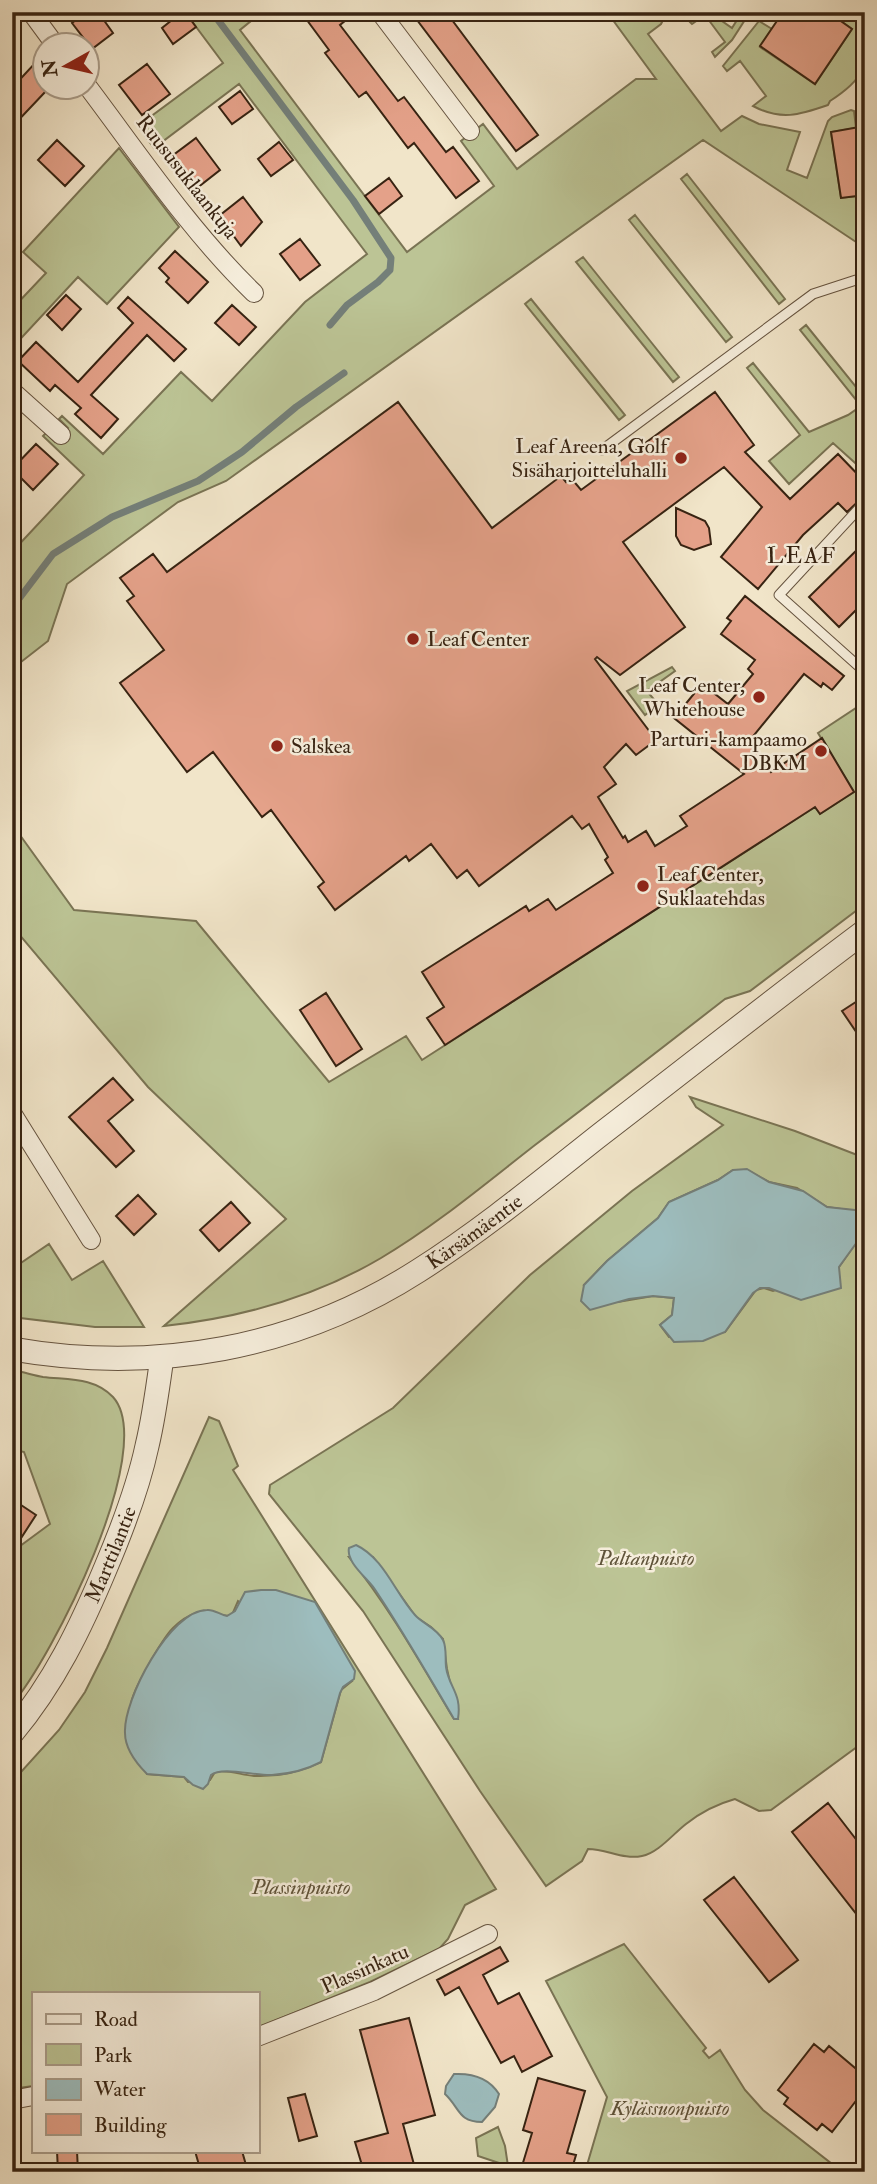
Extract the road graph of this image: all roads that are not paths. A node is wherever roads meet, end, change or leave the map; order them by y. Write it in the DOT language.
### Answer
graph roads {
  1 [pos="31,12"];
  2 [pos="380,12"];
  3 [pos="46,32"];
  4 [pos="100,102"];
  5 [pos="470,131"];
  6 [pos="865,281"];
  7 [pos="254,293"];
  8 [pos="12,391"];
  9 [pos="61,435"];
  10 [pos="602,450"];
  11 [pos="865,502"];
  12 [pos="865,672"];
  13 [pos="865,931"];
  14 [pos="12,1114"];
  15 [pos="91,1240"];
  16 [pos="12,1349"];
  17 [pos="162,1357"];
  18 [pos="12,1733"];
  19 [pos="488,1934"];
  20 [pos="259,2036"];
  21 [pos="32,2096"];
  22 [pos="12,2100"];
  1 -- 3 [label="street"];
  2 -- 5 [label="street"];
  4 -- 7 [label="street, Ruususuklaankuja"];
  6 -- 10 [label="lane"];
  8 -- 9 [label="street"];
  11 -- 12 [label="lane"];
  13 -- 17 [label="street, Kärsämäentie"];
  14 -- 15 [label="street"];
  16 -- 17 [label="street, Kärsämäentie"];
  17 -- 18 [label="street, Marttilantie"];
  19 -- 20 [label="street, Plassinkatu"];
  21 -- 22 [label="street"];
}
